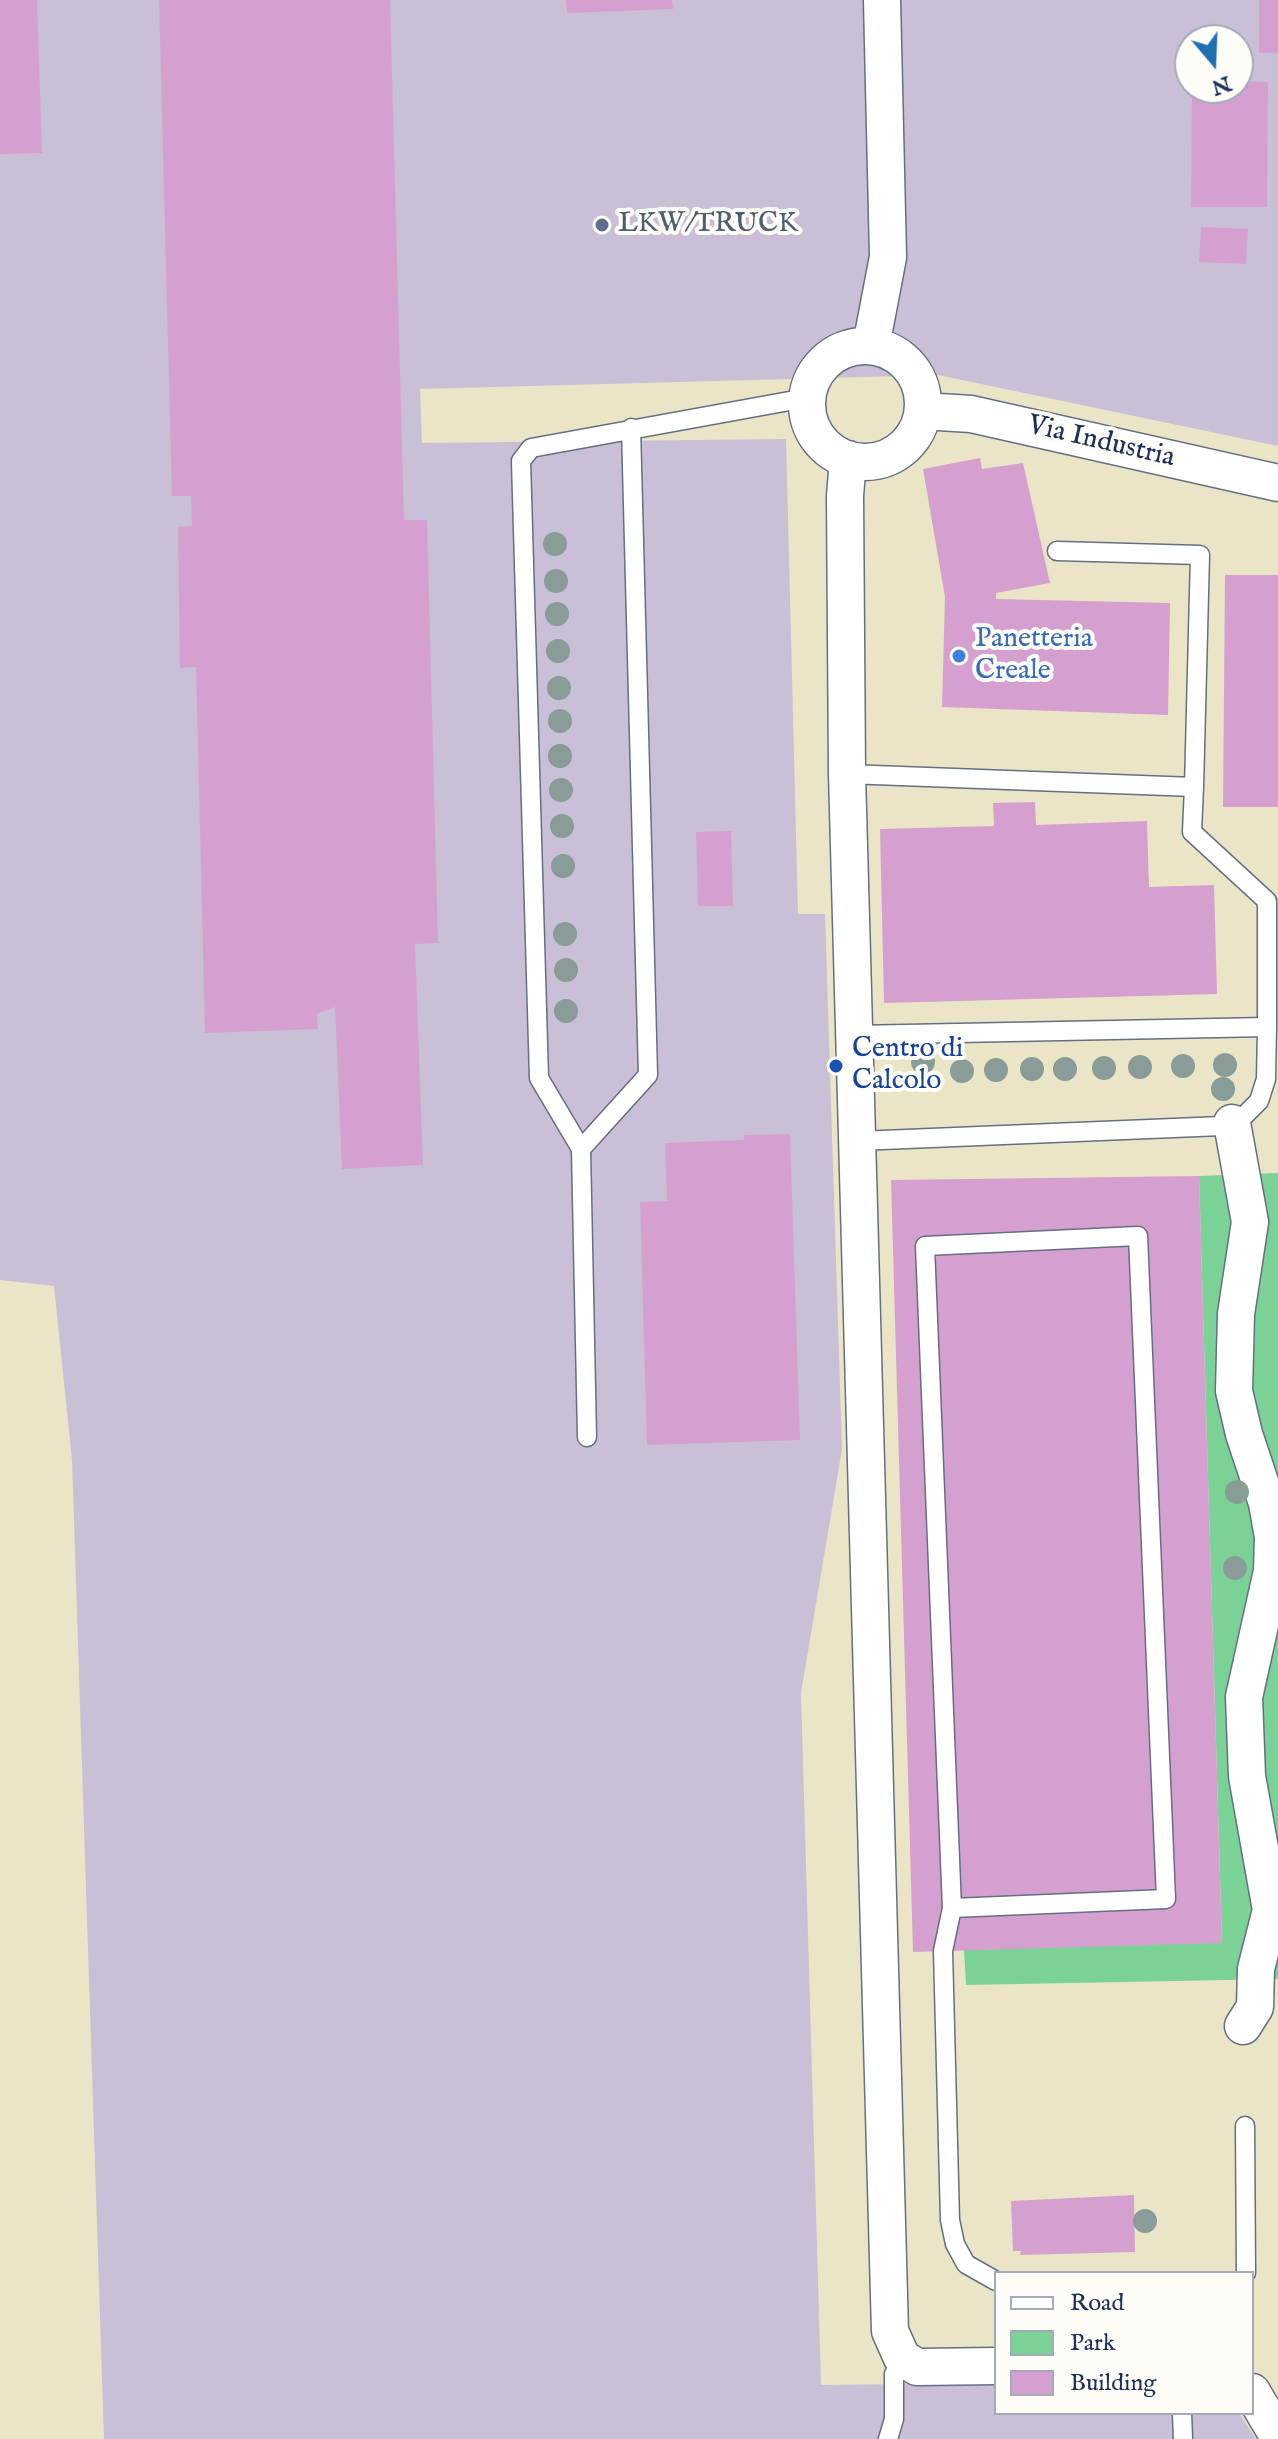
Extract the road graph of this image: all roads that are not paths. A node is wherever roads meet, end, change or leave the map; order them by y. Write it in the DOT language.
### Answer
graph roads {
  1 [pos="882,0"];
  2 [pos="871,346"];
  3 [pos="806,398"];
  4 [pos="923,411"];
  5 [pos="631,428"];
  6 [pos="848,459"];
  7 [pos="1278,483"];
  8 [pos="1057,551"];
  9 [pos="847,774"];
  10 [pos="1194,787"];
  11 [pos="1267,1027"];
  12 [pos="854,1035"];
  13 [pos="1232,1123"];
  14 [pos="858,1141"];
  15 [pos="581,1149"];
  16 [pos="587,1437"];
  17 [pos="952,1908"];
  18 [pos="1243,2026"];
  19 [pos="1245,2126"];
  20 [pos="1246,2271"];
  21 [pos="994,2280"];
  22 [pos="902,2358"];
  23 [pos="994,2366"];
  24 [pos="1254,2395"];
  25 [pos="1182,2415"];
  26 [pos="1278,2436"];
  27 [pos="888,2439"];
  28 [pos="1183,2439"];
  1 -- 2 [label="street"];
  2 -- 3 [label="street"];
  2 -- 4 [label="street"];
  3 -- 5 [label="lane"];
  3 -- 6 [label="street"];
  4 -- 6 [label="street"];
  4 -- 7 [label="street, Via Industria"];
  5 -- 15 [label="lane"];
  5 -- 15 [label="lane"];
  6 -- 9 [label="street"];
  8 -- 10 [label="lane"];
  9 -- 10 [label="lane"];
  9 -- 12 [label="street"];
  10 -- 11 [label="lane"];
  11 -- 12 [label="lane"];
  11 -- 13 [label="lane"];
  12 -- 14 [label="street"];
  13 -- 14 [label="lane"];
  13 -- 18 [label="street"];
  14 -- 22 [label="street"];
  15 -- 16 [label="lane"];
  17 -- 17 [label="lane"];
  17 -- 21 [label="lane"];
  19 -- 20 [label="lane"];
  22 -- 23 [label="street"];
  22 -- 27 [label="lane"];
  24 -- 26 [label="street"];
  25 -- 28 [label="lane"];
}
